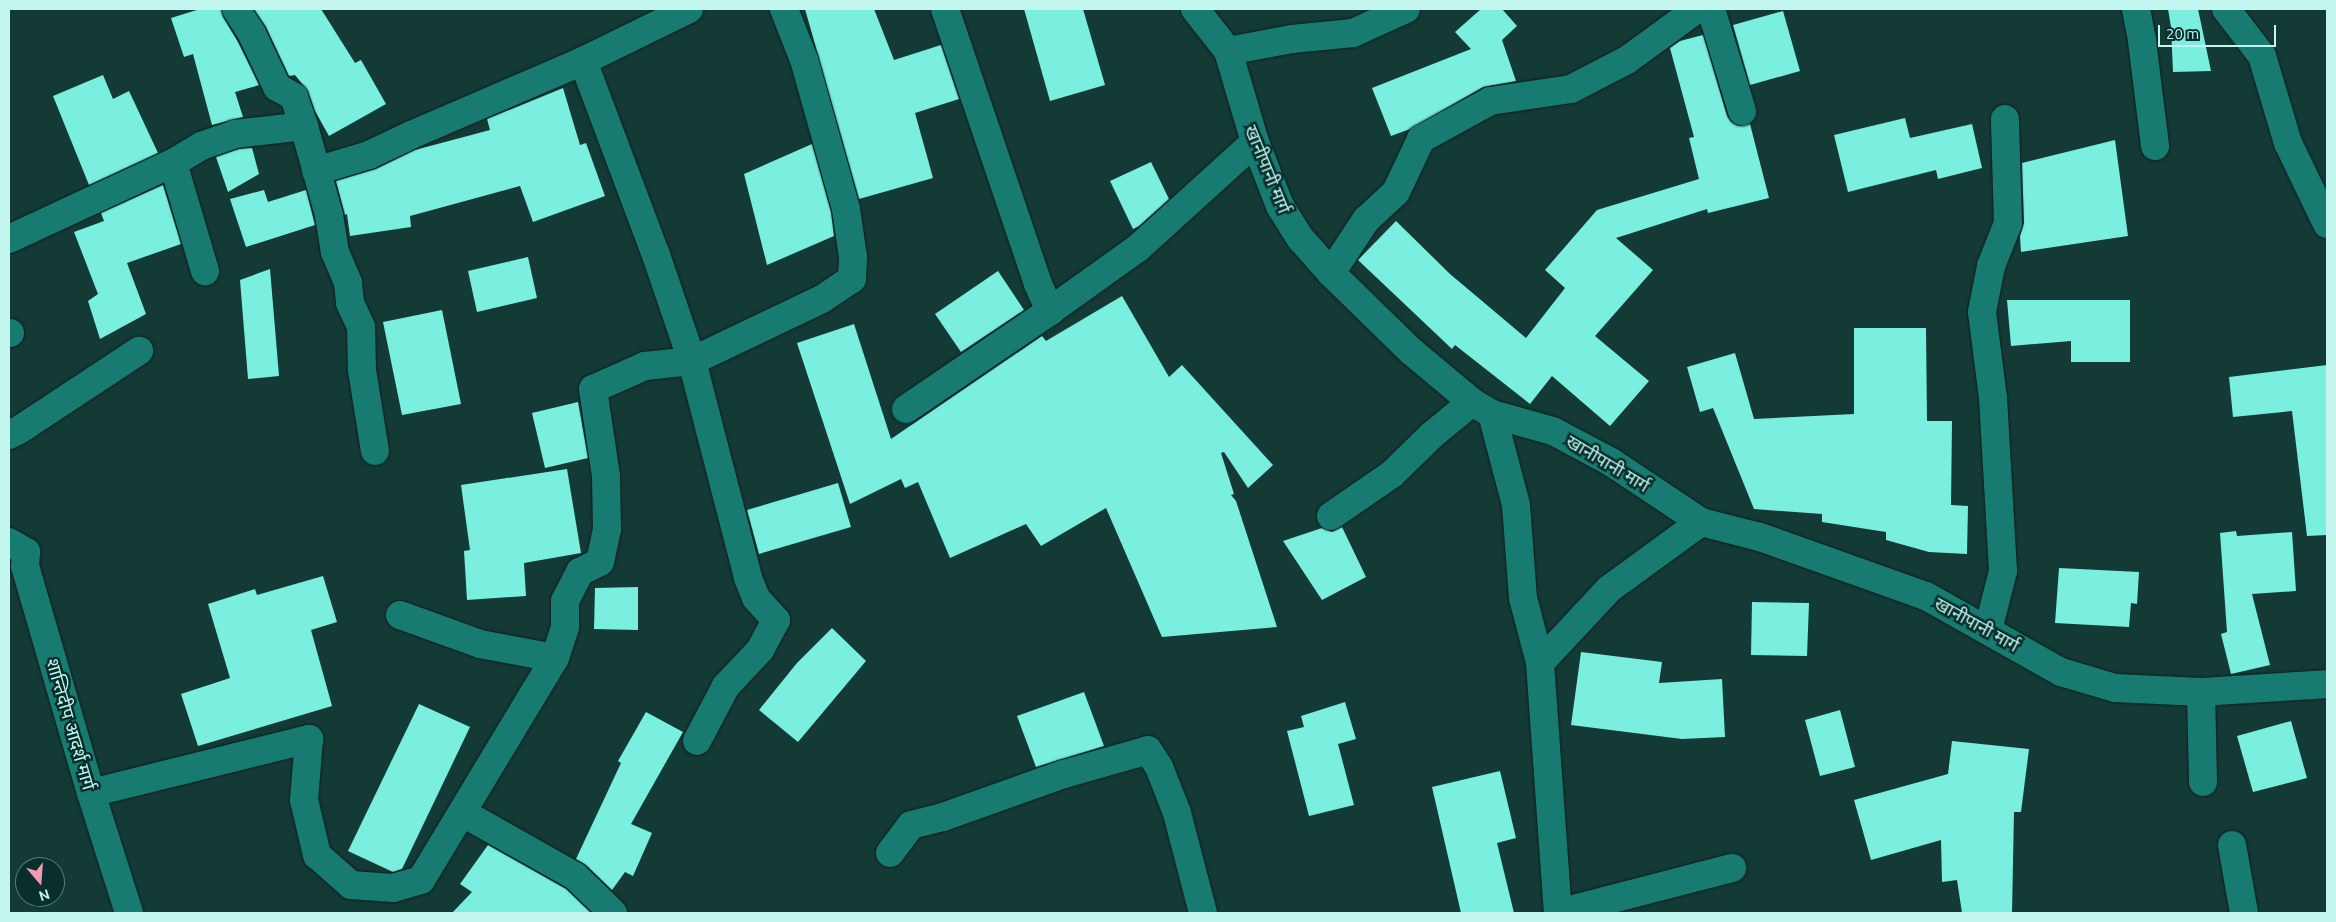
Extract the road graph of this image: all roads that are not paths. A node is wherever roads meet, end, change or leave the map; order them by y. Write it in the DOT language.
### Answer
graph roads {
  1 [pos="236,9"];
  2 [pos="689,9"];
  3 [pos="784,9"];
  4 [pos="945,9"];
  5 [pos="1194,9"];
  6 [pos="1406,9"];
  7 [pos="1697,9"];
  8 [pos="1711,9"];
  9 [pos="2136,9"];
  10 [pos="2226,9"];
  11 [pos="1228,51"];
  12 [pos="583,61"];
  13 [pos="1742,111"];
  14 [pos="2005,119"];
  15 [pos="304,126"];
  16 [pos="1255,142"];
  17 [pos="2155,146"];
  18 [pos="174,163"];
  19 [pos="316,171"];
  20 [pos="2327,224"];
  21 [pos="9,239"];
  22 [pos="205,271"];
  23 [pos="1332,274"];
  24 [pos="1050,311"];
  25 [pos="139,351"];
  26 [pos="692,361"];
  27 [pos="1482,408"];
  28 [pos="906,409"];
  29 [pos="9,435"];
  30 [pos="375,451"];
  31 [pos="1331,516"];
  32 [pos="1701,522"];
  33 [pos="9,542"];
  34 [pos="400,615"];
  35 [pos="1988,630"];
  36 [pos="555,658"];
  37 [pos="1540,663"];
  38 [pos="2327,684"];
  39 [pos="2201,692"];
  40 [pos="697,741"];
  41 [pos="2203,782"];
  42 [pos="91,793"];
  43 [pos="463,812"];
  44 [pos="2232,844"];
  45 [pos="890,853"];
  46 [pos="1732,868"];
  47 [pos="129,913"];
  48 [pos="613,913"];
  49 [pos="1203,913"];
  50 [pos="1558,913"];
  51 [pos="2244,913"];
  1 -- 15 [label="street"];
  2 -- 12 [label="street"];
  3 -- 26 [label="street"];
  4 -- 24 [label="street"];
  5 -- 11 [label="street, खानीपानी मार्ग"];
  6 -- 11 [label="street"];
  7 -- 23 [label="street"];
  8 -- 13 [label="street"];
  9 -- 17 [label="street"];
  10 -- 20 [label="street"];
  11 -- 16 [label="street, खानीपानी मार्ग"];
  12 -- 19 [label="street"];
  12 -- 26 [label="street"];
  14 -- 35 [label="street"];
  15 -- 18 [label="street"];
  15 -- 19 [label="street"];
  16 -- 23 [label="street, खानीपानी मार्ग"];
  16 -- 24 [label="street"];
  18 -- 21 [label="street"];
  18 -- 22 [label="street"];
  19 -- 30 [label="street"];
  23 -- 27 [label="street, खानीपानी मार्ग"];
  24 -- 28 [label="street"];
  25 -- 29 [label="street"];
  26 -- 36 [label="street"];
  26 -- 40 [label="street"];
  27 -- 31 [label="street"];
  27 -- 32 [label="street, खानीपानी मार्ग"];
  27 -- 37 [label="street"];
  32 -- 35 [label="street, खानीपानी मार्ग"];
  32 -- 37 [label="street"];
  33 -- 42 [label="street, शान्तिदीप आदर्श मार्ग"];
  34 -- 36 [label="street"];
  35 -- 39 [label="street, खानीपानी मार्ग"];
  36 -- 43 [label="street"];
  37 -- 50 [label="street"];
  38 -- 39 [label="street, खानीपानी मार्ग"];
  39 -- 41 [label="street"];
  42 -- 43 [label="street"];
  42 -- 47 [label="street, शान्तिदीप आदर्श मार्ग"];
  43 -- 48 [label="street"];
  44 -- 51 [label="street"];
  45 -- 49 [label="street"];
  46 -- 50 [label="street"];
}
